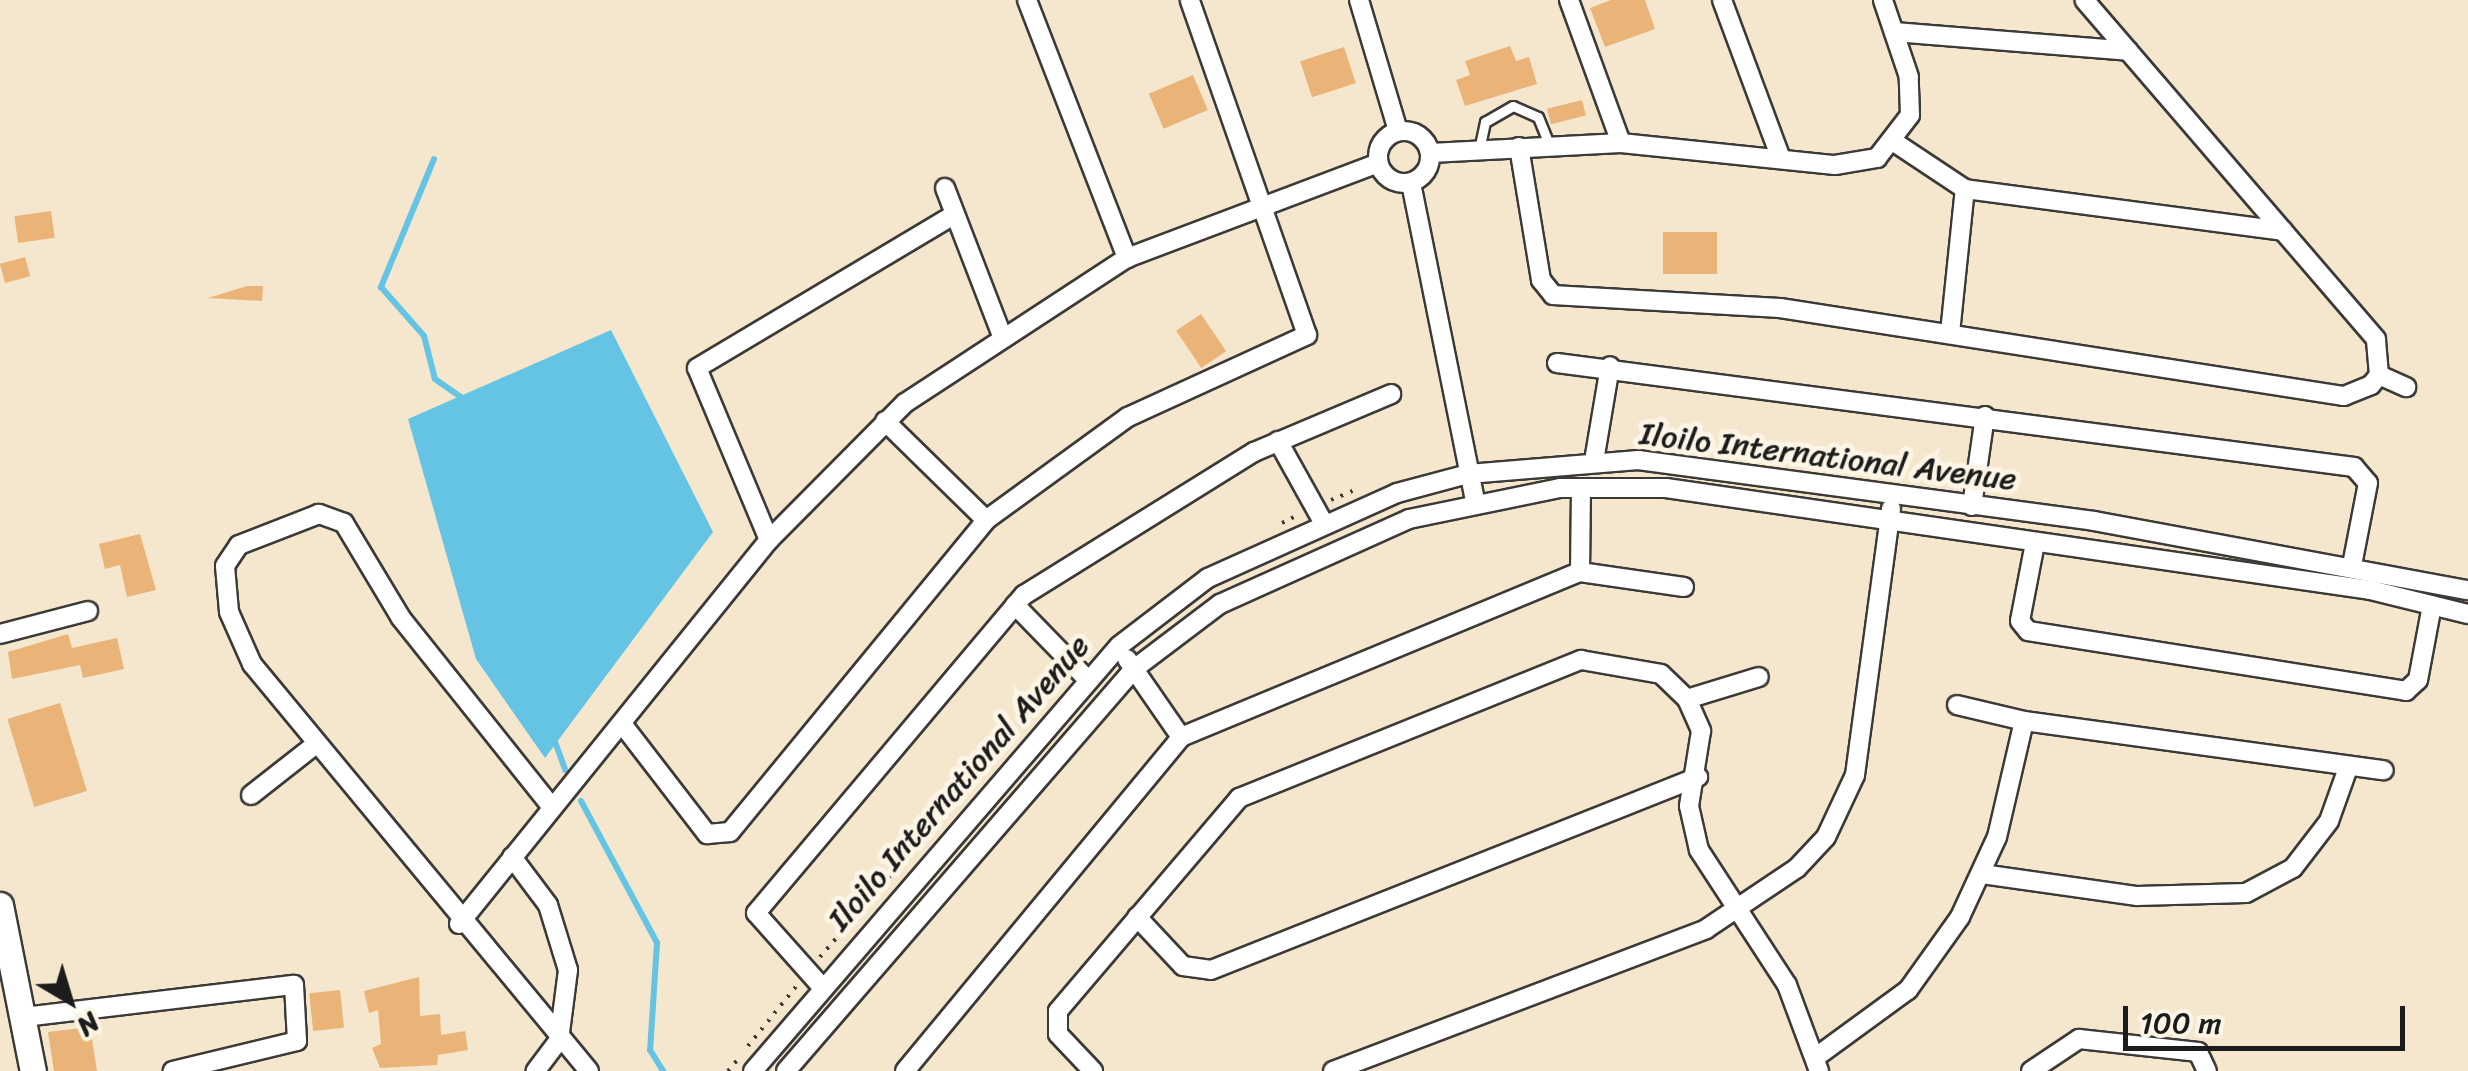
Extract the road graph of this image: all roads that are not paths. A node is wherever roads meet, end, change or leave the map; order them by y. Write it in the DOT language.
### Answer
graph roads {
  1 [pos="1028,0"];
  2 [pos="1190,0"];
  3 [pos="1359,0"];
  4 [pos="1569,0"];
  5 [pos="1722,0"];
  6 [pos="1882,0"];
  7 [pos="2084,0"];
  8 [pos="1894,32"];
  9 [pos="2128,51"];
  10 [pos="1398,131"];
  11 [pos="1894,142"];
  12 [pos="1621,143"];
  13 [pos="1550,146"];
  14 [pos="1518,147"];
  15 [pos="1479,150"];
  16 [pos="1431,153"];
  17 [pos="1780,156"];
  18 [pos="1378,163"];
  19 [pos="1412,183"];
  20 [pos="945,188"];
  21 [pos="1965,189"];
  22 [pos="1264,200"];
  23 [pos="955,214"];
  24 [pos="2283,231"];
  25 [pos="1127,258"];
  26 [pos="1001,333"];
  27 [pos="1950,333"];
  28 [pos="1557,363"];
  29 [pos="1610,366"];
  30 [pos="2380,375"];
  31 [pos="2406,387"];
  32 [pos="1391,394"];
  33 [pos="1985,416"];
  34 [pos="885,421"];
  35 [pos="1278,442"];
  36 [pos="1594,461"];
  37 [pos="1468,474"];
  38 [pos="1581,488"];
  39 [pos="1894,496"];
  40 [pos="1476,505"];
  41 [pos="1972,506"];
  42 [pos="986,520"];
  43 [pos="1889,520"];
  44 [pos="1323,522"];
  45 [pos="768,540"];
  46 [pos="2035,543"];
  47 [pos="2352,565"];
  48 [pos="1580,572"];
  49 [pos="1684,587"];
  50 [pos="2468,590"];
  51 [pos="1014,605"];
  52 [pos="2432,605"];
  53 [pos="88,611"];
  54 [pos="2468,614"];
  55 [pos="0,634"];
  56 [pos="1119,646"];
  57 [pos="1134,669"];
  58 [pos="1759,677"];
  59 [pos="1086,678"];
  60 [pos="1686,699"];
  61 [pos="1957,704"];
  62 [pos="2024,721"];
  63 [pos="623,725"];
  64 [pos="1181,737"];
  65 [pos="316,744"];
  66 [pos="2348,768"];
  67 [pos="2384,770"];
  68 [pos="1698,777"];
  69 [pos="250,795"];
  70 [pos="552,806"];
  71 [pos="512,857"];
  72 [pos="1982,874"];
  73 [pos="0,904"];
  74 [pos="1742,912"];
  75 [pos="1137,917"];
  76 [pos="459,924"];
  77 [pos="822,987"];
  78 [pos="24,1017"];
  79 [pos="559,1040"];
  80 [pos="1818,1064"];
  81 [pos="34,1071"];
  82 [pos="173,1071"];
  83 [pos="536,1071"];
  84 [pos="589,1071"];
  85 [pos="753,1071"];
  86 [pos="786,1071"];
  87 [pos="905,1071"];
  88 [pos="1093,1071"];
  89 [pos="1333,1071"];
  90 [pos="2031,1071"];
  91 [pos="2207,1071"];
  1 -- 25 [label="street"];
  2 -- 22 [label="street"];
  3 -- 10 [label="street"];
  4 -- 12 [label="street"];
  5 -- 17 [label="street"];
  6 -- 8 [label="street"];
  7 -- 9 [label="street"];
  8 -- 9 [label="street"];
  8 -- 11 [label="street"];
  9 -- 24 [label="street"];
  10 -- 16 [label="street"];
  10 -- 18 [label="street"];
  11 -- 17 [label="street"];
  11 -- 21 [label="street"];
  12 -- 13 [label="street"];
  12 -- 17 [label="street"];
  13 -- 14 [label="street"];
  13 -- 15 [label="lane"];
  14 -- 15 [label="street"];
  14 -- 27 [label="street"];
  15 -- 16 [label="street"];
  16 -- 19 [label="street"];
  18 -- 19 [label="street"];
  18 -- 22 [label="street"];
  19 -- 37 [label="street"];
  20 -- 23 [label="street"];
  21 -- 24 [label="street"];
  21 -- 27 [label="street"];
  22 -- 25 [label="street"];
  22 -- 42 [label="street"];
  23 -- 26 [label="street"];
  23 -- 45 [label="street"];
  24 -- 30 [label="street"];
  25 -- 26 [label="street"];
  26 -- 34 [label="street"];
  27 -- 30 [label="street"];
  28 -- 29 [label="street"];
  29 -- 33 [label="street"];
  29 -- 36 [label="street"];
  30 -- 31 [label="street"];
  32 -- 35 [label="street"];
  33 -- 41 [label="street"];
  33 -- 47 [label="street"];
  34 -- 42 [label="street"];
  34 -- 45 [label="street"];
  35 -- 44 [label="street"];
  35 -- 51 [label="street"];
  36 -- 37 [label="street, Iloilo International Avenue"];
  36 -- 39 [label="street, Iloilo International Avenue"];
  37 -- 40 [label="street"];
  37 -- 44 [label="street, Iloilo International Avenue"];
  38 -- 40 [label="street, Iloilo International Avenue"];
  38 -- 43 [label="street, Iloilo International Avenue"];
  38 -- 48 [label="street"];
  39 -- 41 [label="street, Iloilo International Avenue"];
  39 -- 43 [label="street"];
  40 -- 57 [label="street, Iloilo International Avenue"];
  41 -- 47 [label="street, Iloilo International Avenue"];
  42 -- 63 [label="street"];
  43 -- 46 [label="street, Iloilo International Avenue"];
  43 -- 74 [label="street"];
  44 -- 56 [label="street, Iloilo International Avenue"];
  45 -- 63 [label="street"];
  46 -- 52 [label="street, Iloilo International Avenue"];
  46 -- 52 [label="street"];
  47 -- 50 [label="street, Iloilo International Avenue"];
  48 -- 49 [label="street"];
  48 -- 64 [label="street"];
  51 -- 59 [label="street"];
  51 -- 77 [label="street"];
  52 -- 54 [label="street, Iloilo International Avenue"];
  53 -- 55 [label="street"];
  56 -- 57 [label="street"];
  56 -- 59 [label="street, Iloilo International Avenue"];
  57 -- 64 [label="street"];
  57 -- 86 [label="street, Iloilo International Avenue"];
  58 -- 60 [label="street"];
  59 -- 77 [label="street, Iloilo International Avenue"];
  60 -- 68 [label="street"];
  60 -- 75 [label="street"];
  61 -- 62 [label="street"];
  62 -- 66 [label="street"];
  62 -- 72 [label="street"];
  63 -- 70 [label="street"];
  64 -- 87 [label="street"];
  65 -- 69 [label="street"];
  65 -- 70 [label="street"];
  65 -- 76 [label="street"];
  66 -- 67 [label="street"];
  66 -- 72 [label="street"];
  68 -- 74 [label="street"];
  68 -- 75 [label="street"];
  70 -- 71 [label="street"];
  71 -- 76 [label="street"];
  71 -- 79 [label="street"];
  72 -- 80 [label="street"];
  73 -- 78 [label="main road"];
  74 -- 80 [label="street"];
  74 -- 89 [label="street"];
  75 -- 88 [label="street"];
  76 -- 79 [label="street"];
  77 -- 85 [label="street, Iloilo International Avenue"];
  78 -- 81 [label="main road"];
  78 -- 82 [label="street"];
  79 -- 83 [label="street"];
  79 -- 84 [label="street"];
  90 -- 91 [label="street"];
}
